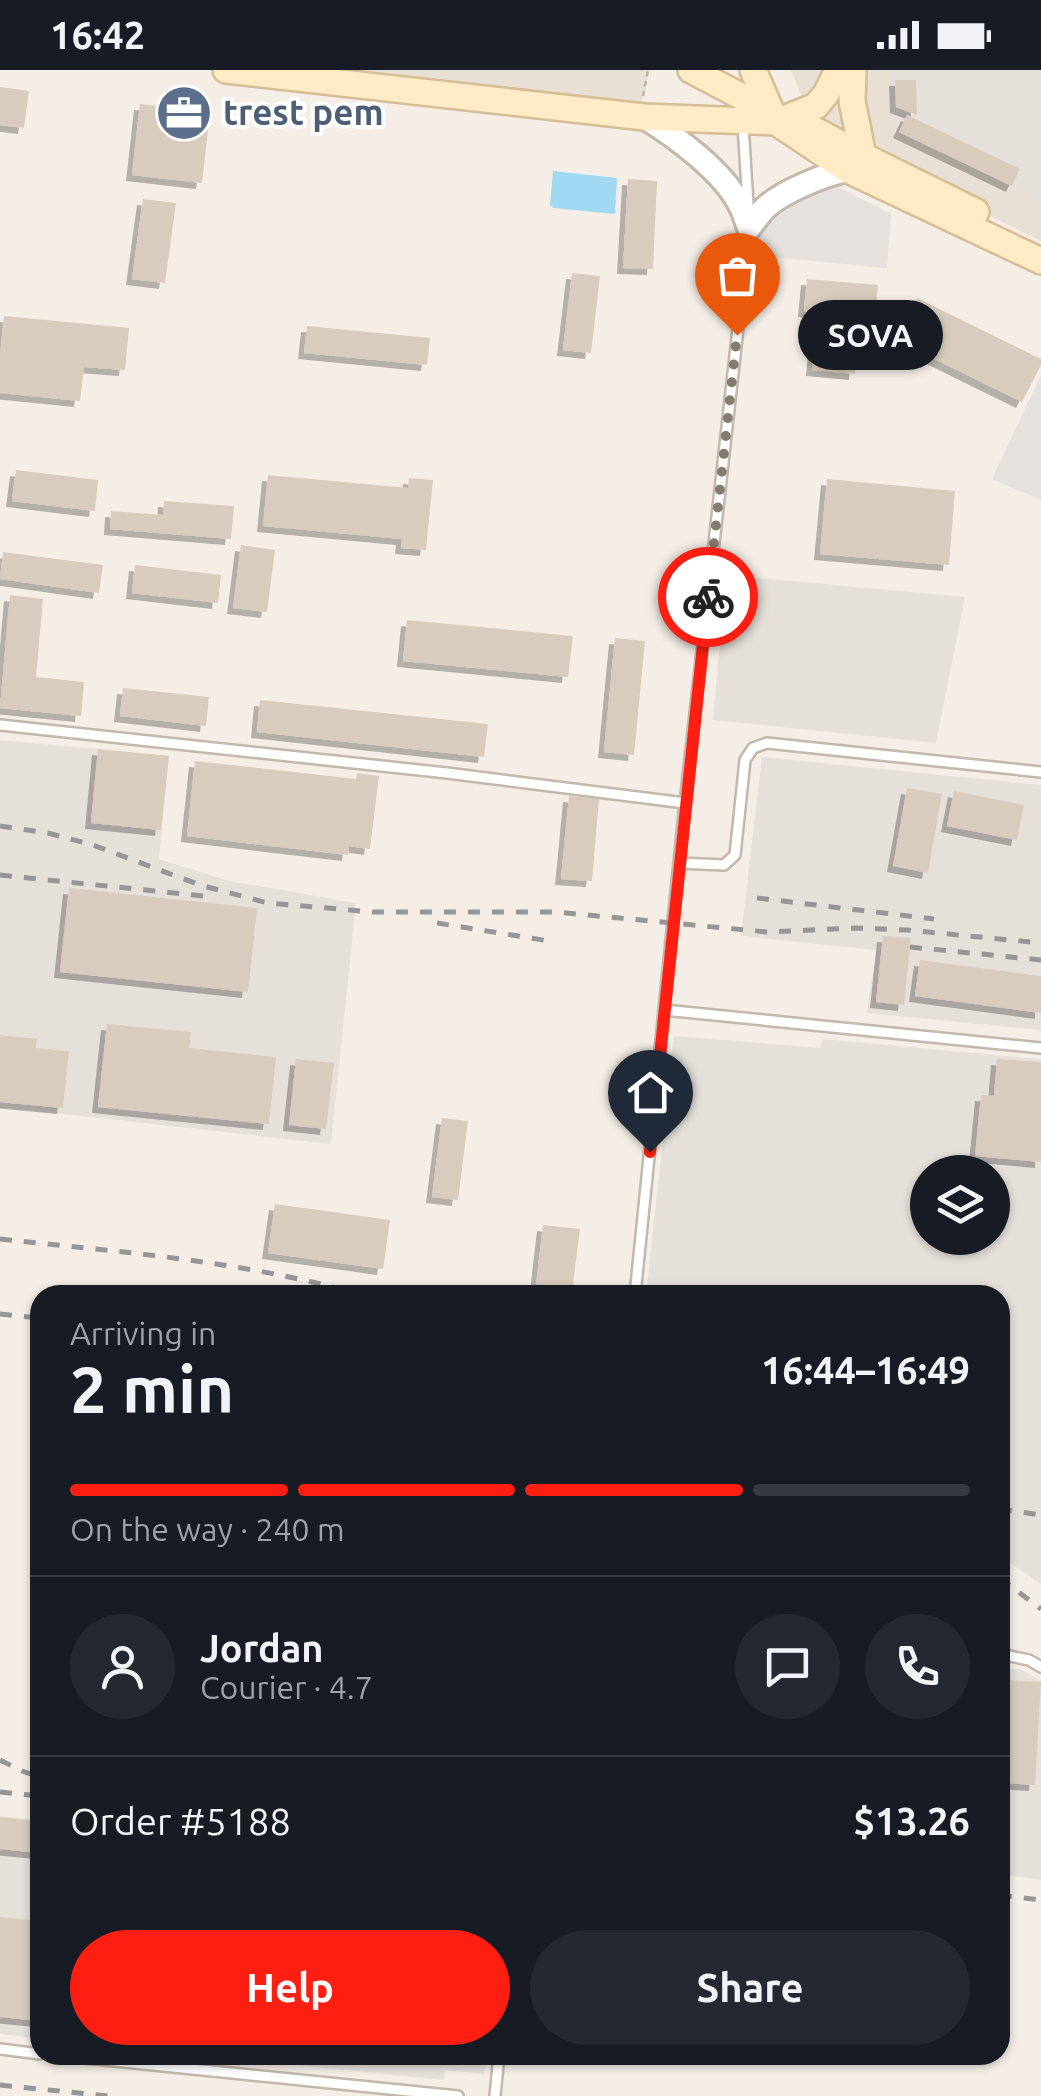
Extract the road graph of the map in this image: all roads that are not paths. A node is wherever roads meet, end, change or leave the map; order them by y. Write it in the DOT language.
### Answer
graph roads {
  1 [pos="226,70"];
  2 [pos="690,70"];
  3 [pos="753,70"];
  4 [pos="822,70"];
  5 [pos="838,70"];
  6 [pos="853,70"];
  7 [pos="386,79"];
  8 [pos="769,108"];
  9 [pos="644,116"];
  10 [pos="855,163"];
  11 [pos="749,228"];
  12 [pos="1041,244"];
  13 [pos="1041,261"];
  14 [pos="0,725"];
  15 [pos="1041,772"];
  16 [pos="685,803"];
  17 [pos="679,864"];
  18 [pos="664,1010"];
  19 [pos="1041,1048"];
  20 [pos="636,1285"];
  21 [pos="1010,1656"];
  22 [pos="1041,1667"];
  23 [pos="0,2050"];
  24 [pos="30,2053"];
  25 [pos="153,2065"];
  26 [pos="498,2065"];
  27 [pos="458,2096"];
  28 [pos="495,2096"];
  1 -- 7 [label="main road"];
  2 -- 8 [label="main road"];
  3 -- 8 [label="main road"];
  4 -- 8 [label="main road"];
  5 -- 8 [label="main road"];
  6 -- 10 [label="main road"];
  7 -- 9 [label="main road"];
  8 -- 9 [label="main road"];
  8 -- 10 [label="main road"];
  8 -- 11 [label="lane"];
  9 -- 11 [label="street"];
  10 -- 11 [label="street"];
  10 -- 12 [label="main road"];
  10 -- 13 [label="main road"];
  11 -- 16 [label="lane"];
  14 -- 16 [label="lane"];
  15 -- 17 [label="lane"];
  16 -- 17 [label="lane"];
  17 -- 18 [label="lane"];
  18 -- 19 [label="lane"];
  18 -- 20 [label="lane"];
  21 -- 22 [label="lane"];
  23 -- 24 [label="lane"];
  25 -- 27 [label="lane"];
  26 -- 28 [label="lane"];
}
